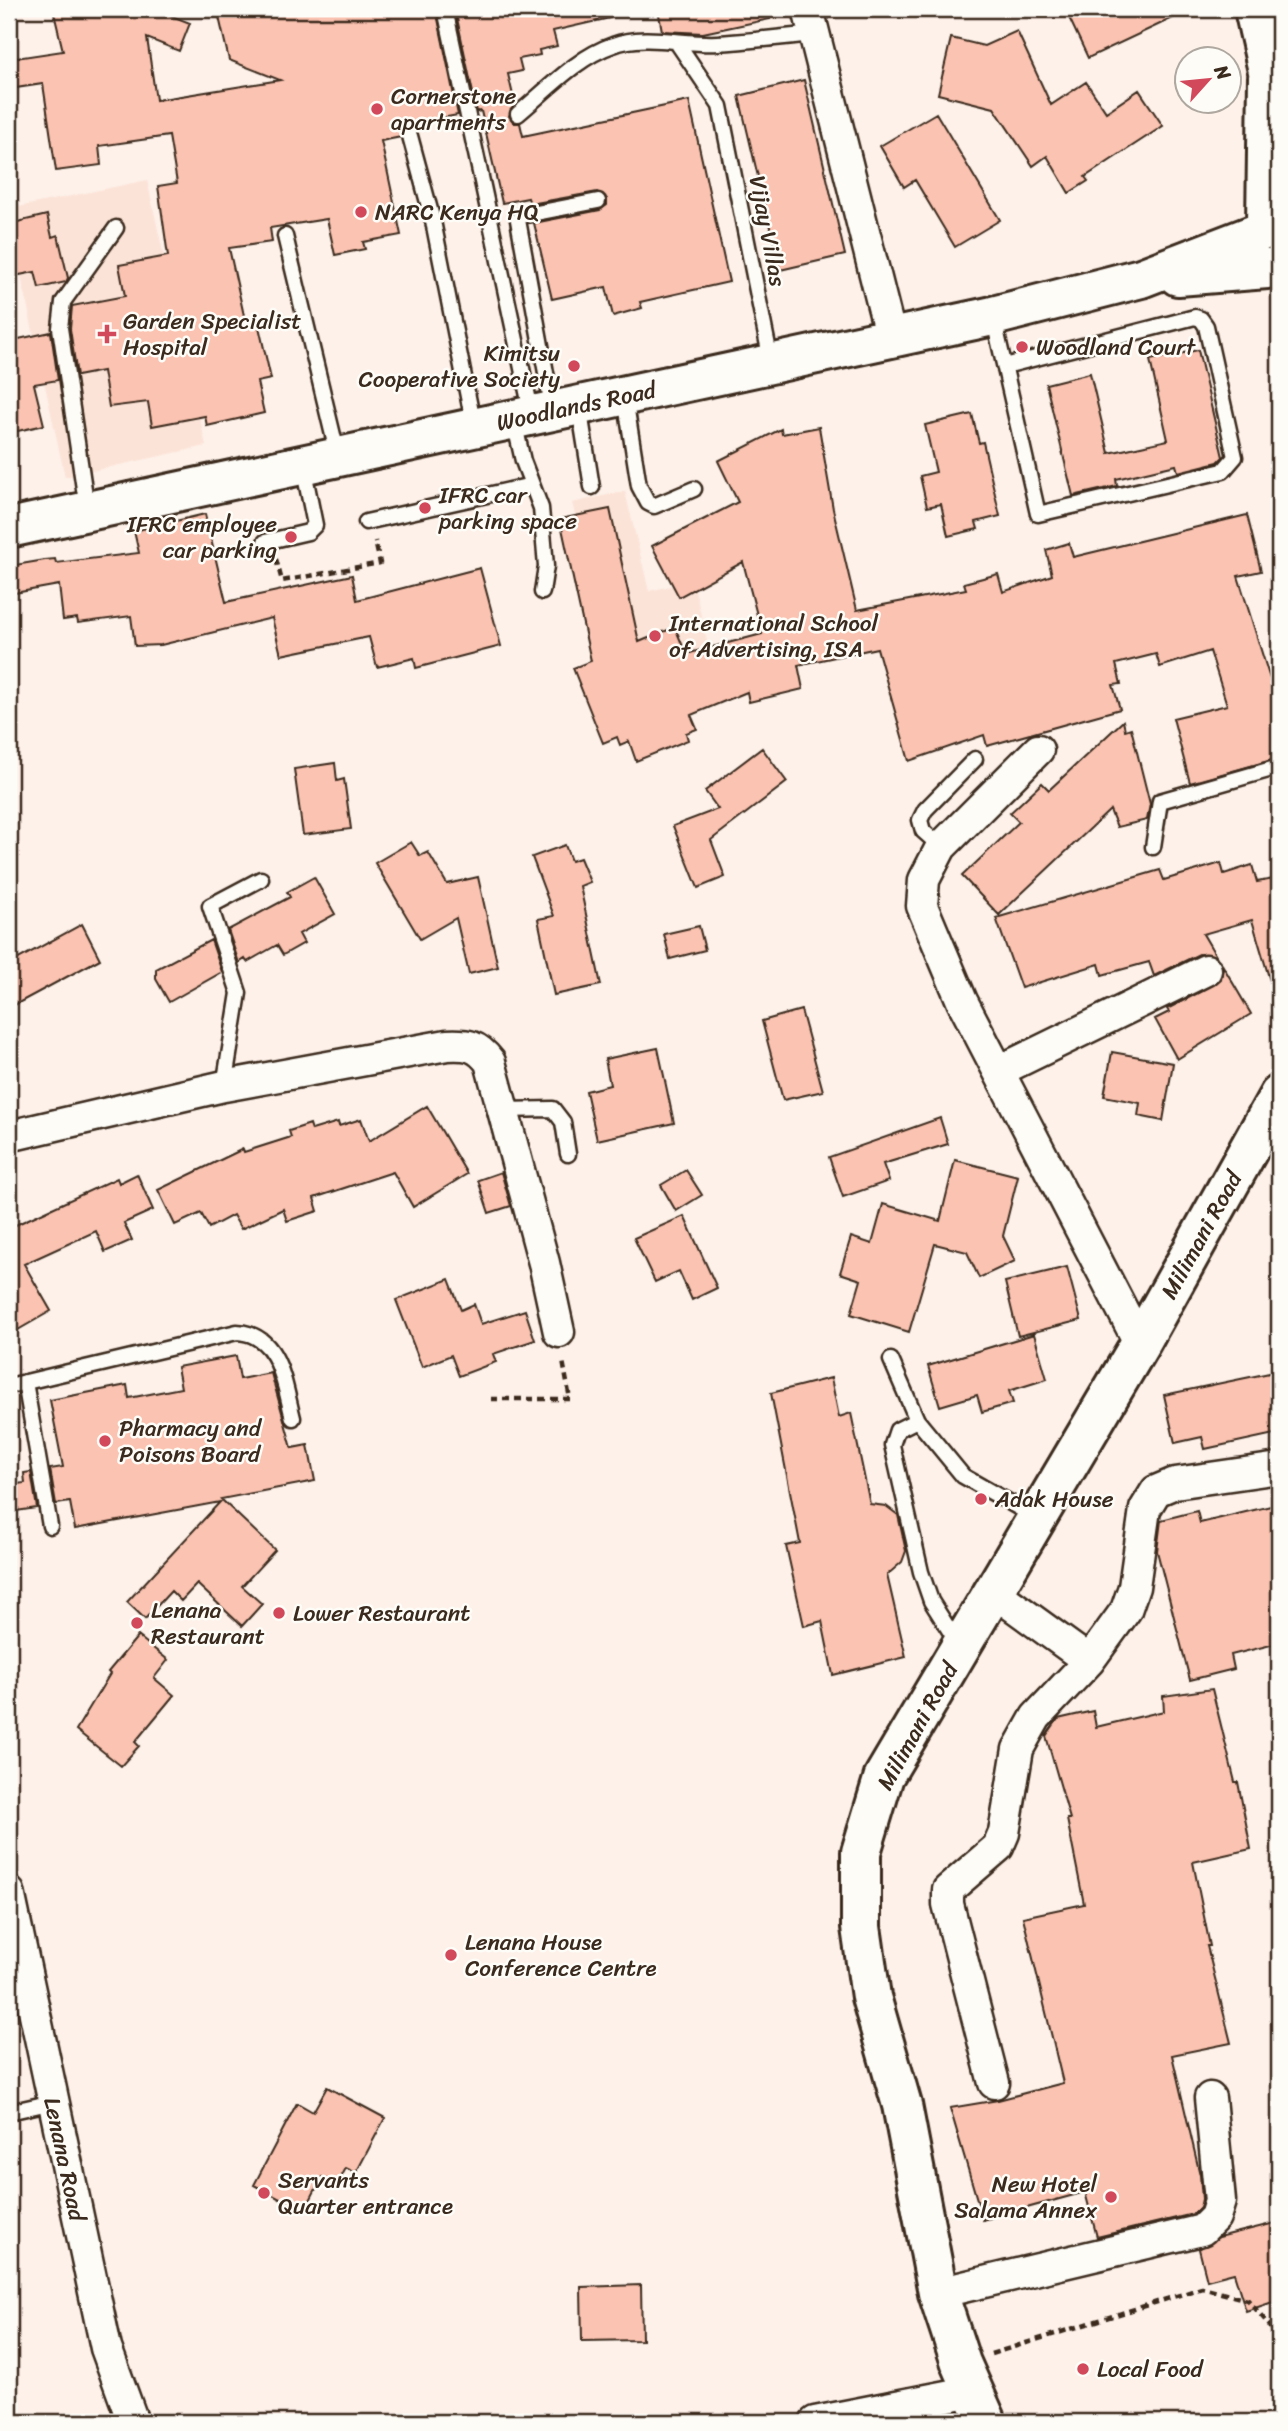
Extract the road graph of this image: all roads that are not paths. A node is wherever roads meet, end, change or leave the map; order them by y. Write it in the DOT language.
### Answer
graph roads {
  1 [pos="445,9"];
  2 [pos="811,21"];
  3 [pos="678,44"];
  4 [pos="1264,44"];
  5 [pos="518,114"];
  6 [pos="1279,120"];
  7 [pos="410,136"];
  8 [pos="598,201"];
  9 [pos="116,228"];
  10 [pos="285,236"];
  11 [pos="1270,244"];
  12 [pos="992,316"];
  13 [pos="891,338"];
  14 [pos="772,365"];
  15 [pos="1004,366"];
  16 [pos="624,396"];
  17 [pos="545,414"];
  18 [pos="474,428"];
  19 [pos="321,461"];
  20 [pos="532,485"];
  21 [pos="592,487"];
  22 [pos="694,489"];
  23 [pos="88,511"];
  24 [pos="368,521"];
  25 [pos="9,527"];
  26 [pos="269,541"];
  27 [pos="542,592"];
  28 [pos="1038,750"];
  29 [pos="975,759"];
  30 [pos="1279,767"];
  31 [pos="941,847"];
  32 [pos="1153,847"];
  33 [pos="261,879"];
  34 [pos="1206,970"];
  35 [pos="999,1071"];
  36 [pos="224,1086"];
  37 [pos="1279,1096"];
  38 [pos="503,1110"];
  39 [pos="9,1136"];
  40 [pos="568,1154"];
  41 [pos="558,1332"];
  42 [pos="1140,1344"];
  43 [pos="891,1360"];
  44 [pos="25,1382"];
  45 [pos="9,1386"];
  46 [pos="292,1418"];
  47 [pos="917,1420"];
  48 [pos="1279,1468"];
  49 [pos="1038,1518"];
  50 [pos="50,1526"];
  51 [pos="993,1592"];
  52 [pos="960,1648"];
  53 [pos="1089,1661"];
  54 [pos="9,1892"];
  55 [pos="994,2083"];
  56 [pos="1210,2098"];
  57 [pos="53,2102"];
  58 [pos="9,2112"];
  59 [pos="938,2293"];
  60 [pos="973,2392"];
  61 [pos="133,2422"];
  62 [pos="815,2422"];
  1 -- 17 [label="lane"];
  2 -- 3 [label="lane"];
  2 -- 13 [label="street"];
  3 -- 5 [label="lane"];
  3 -- 14 [label="lane, Vijay Villas"];
  4 -- 6 [label="street"];
  4 -- 11 [label="street"];
  7 -- 18 [label="lane"];
  8 -- 17 [label="lane"];
  9 -- 23 [label="lane"];
  10 -- 19 [label="lane"];
  11 -- 12 [label="street, Woodlands Road"];
  12 -- 13 [label="street, Woodlands Road"];
  12 -- 15 [label="lane"];
  13 -- 14 [label="street, Woodlands Road"];
  14 -- 16 [label="street, Woodlands Road"];
  15 -- 15 [label="lane"];
  16 -- 17 [label="street, Woodlands Road"];
  16 -- 22 [label="lane"];
  17 -- 18 [label="street, Woodlands Road"];
  17 -- 20 [label="lane"];
  17 -- 21 [label="lane"];
  18 -- 19 [label="street, Woodlands Road"];
  19 -- 23 [label="street, Woodlands Road"];
  19 -- 26 [label="lane"];
  20 -- 24 [label="lane"];
  20 -- 27 [label="lane"];
  23 -- 25 [label="street, Woodlands Road"];
  28 -- 31 [label="street"];
  29 -- 31 [label="lane"];
  30 -- 32 [label="lane"];
  31 -- 35 [label="street"];
  33 -- 36 [label="lane"];
  34 -- 35 [label="street"];
  35 -- 42 [label="street"];
  36 -- 38 [label="street"];
  36 -- 39 [label="street"];
  37 -- 42 [label="street, Milimani Road"];
  38 -- 40 [label="lane"];
  38 -- 41 [label="street"];
  42 -- 49 [label="street, Milimani Road"];
  43 -- 47 [label="lane"];
  44 -- 45 [label="lane"];
  44 -- 46 [label="lane"];
  44 -- 50 [label="lane"];
  47 -- 49 [label="lane"];
  47 -- 52 [label="lane"];
  48 -- 53 [label="street"];
  49 -- 51 [label="street, Milimani Road"];
  51 -- 52 [label="street, Milimani Road"];
  51 -- 53 [label="street"];
  52 -- 59 [label="street, Milimani Road"];
  53 -- 55 [label="street"];
  54 -- 57 [label="street, Lenana Road"];
  56 -- 59 [label="street"];
  57 -- 58 [label="lane"];
  57 -- 61 [label="street, Lenana Road"];
  59 -- 60 [label="street, Milimani Road"];
  60 -- 62 [label="street"];
}
